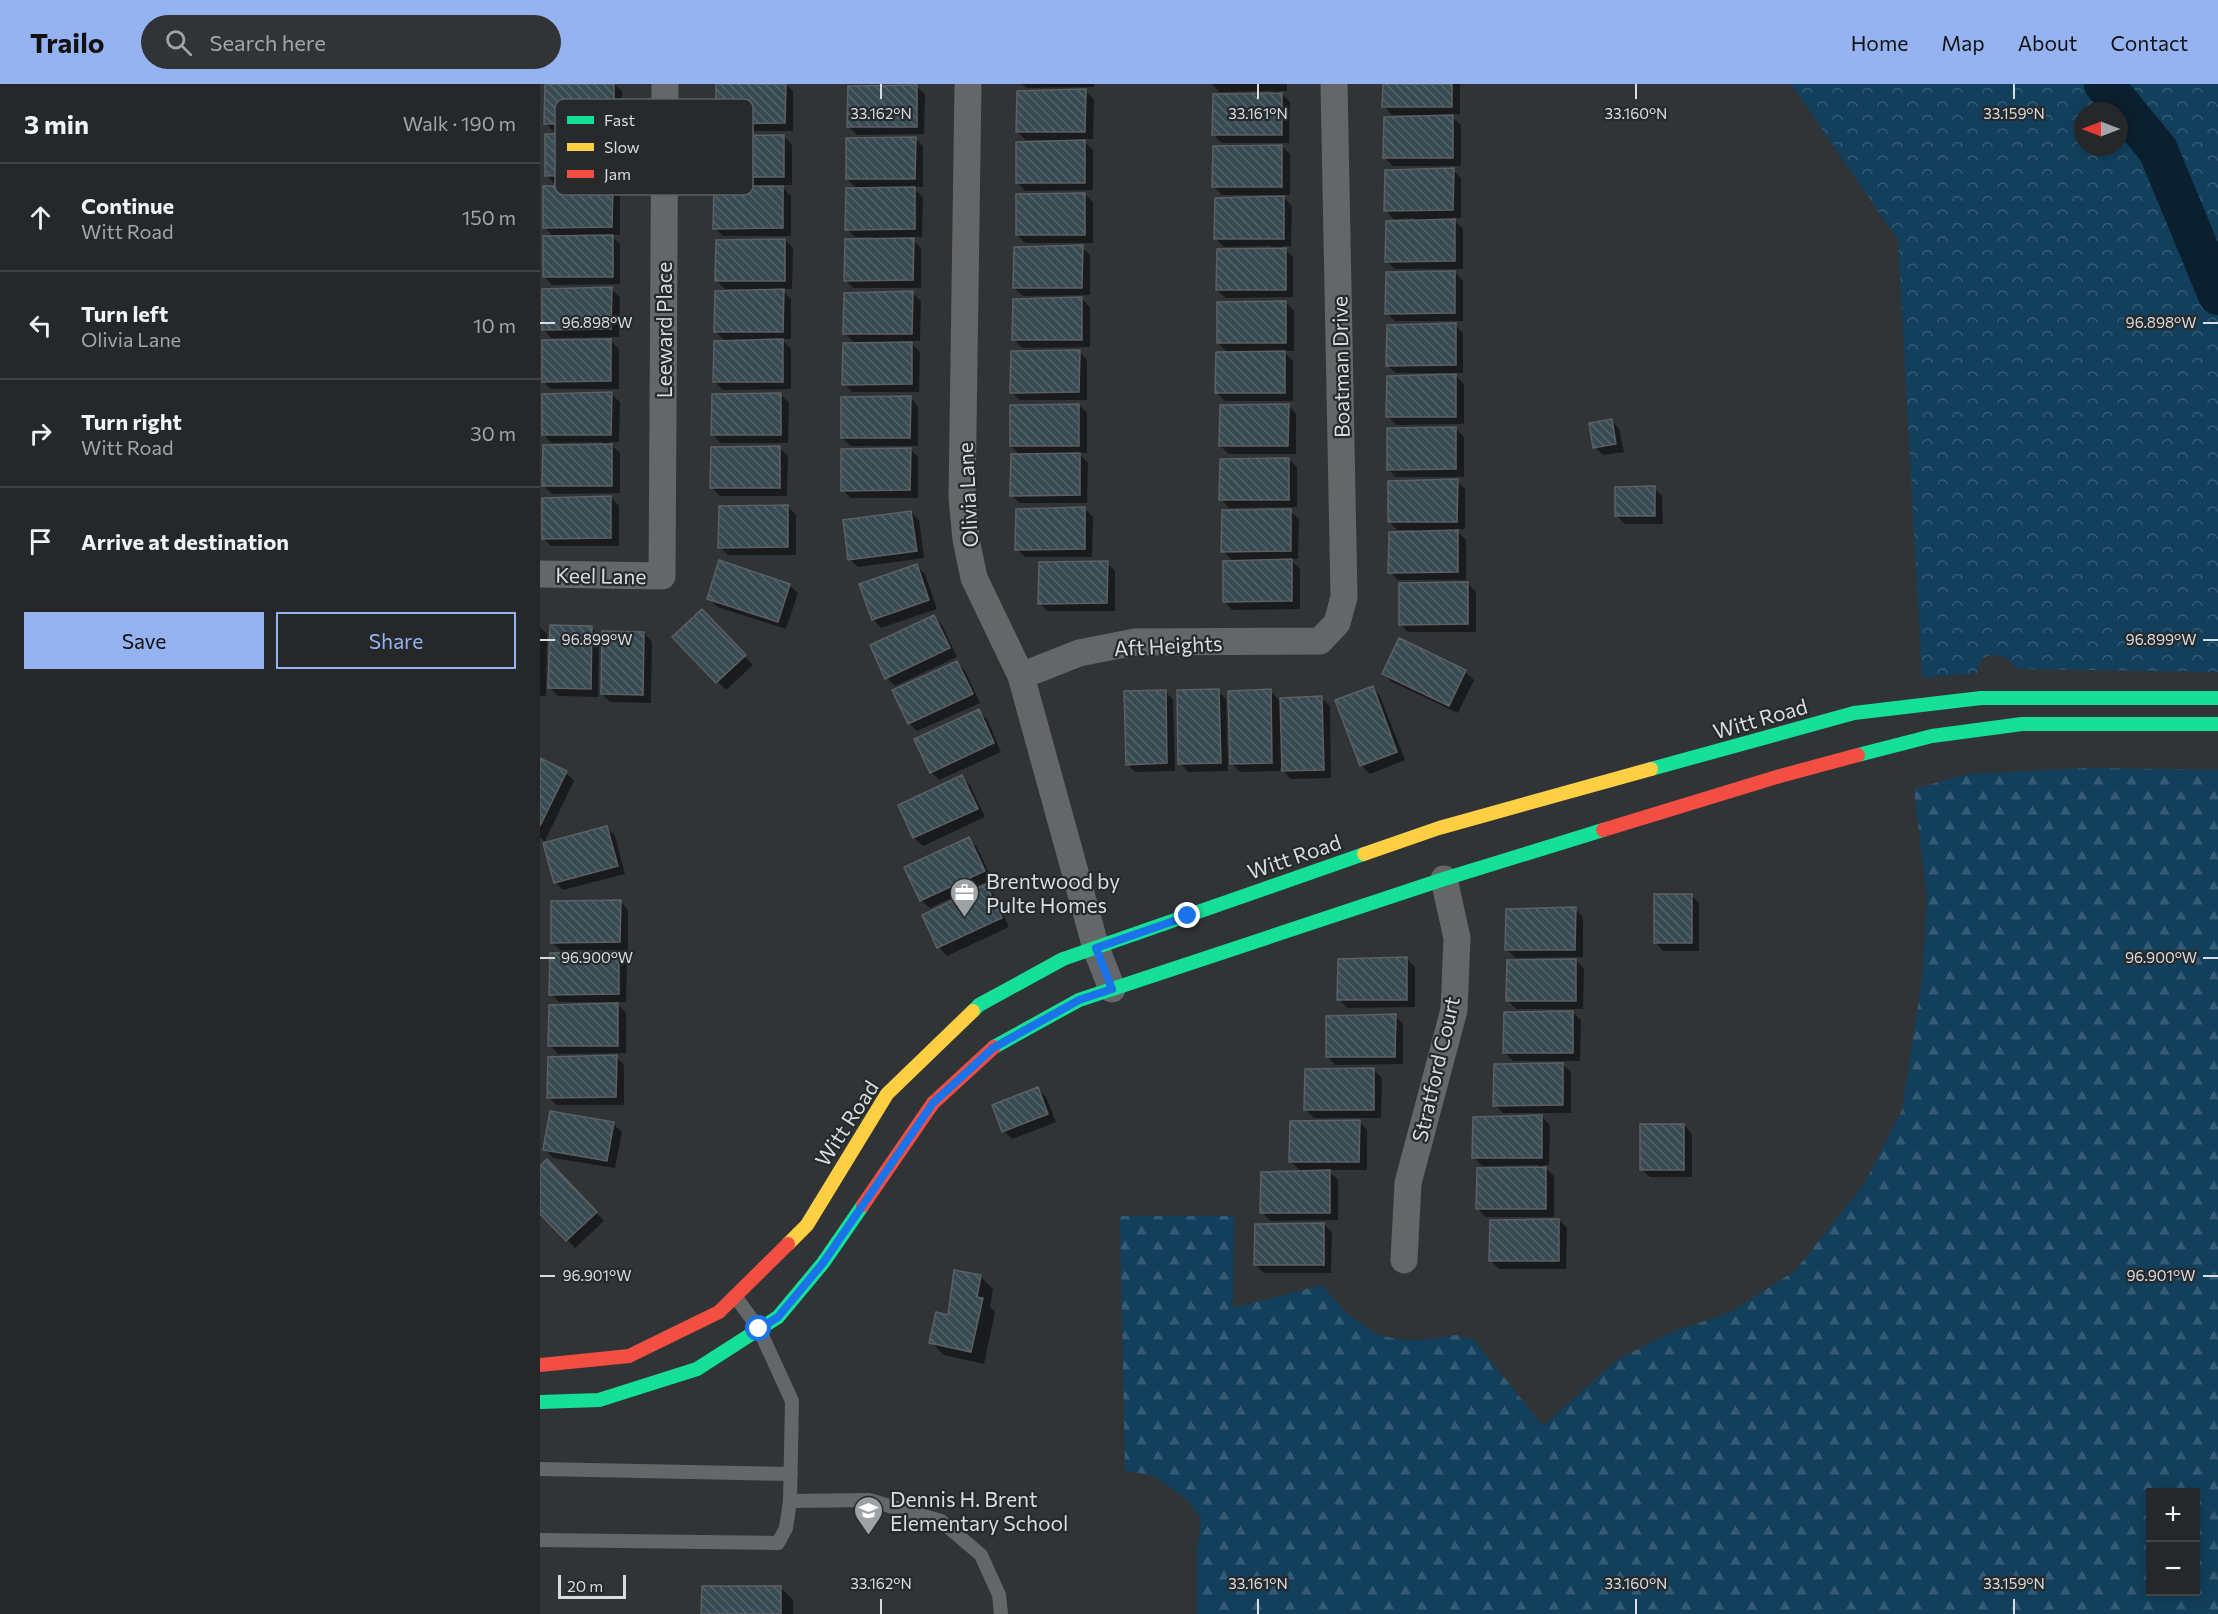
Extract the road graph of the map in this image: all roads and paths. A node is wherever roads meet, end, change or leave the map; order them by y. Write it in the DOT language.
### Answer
graph roads {
  1 [pos="665,84"];
  2 [pos="968,84"];
  3 [pos="1334,84"];
  4 [pos="665,99"];
  5 [pos="664,195"];
  6 [pos="540,574"];
  7 [pos="662,576"];
  8 [pos="1320,641"];
  9 [pos="1021,676"];
  10 [pos="2212,697"];
  11 [pos="2211,724"];
  12 [pos="1443,874"];
  13 [pos="1096,948"];
  14 [pos="1112,989"];
  15 [pos="847,1177"];
  16 [pos="871,1195"];
  17 [pos="1404,1260"];
  18 [pos="735,1296"];
  19 [pos="759,1329"];
  20 [pos="540,1365"];
  21 [pos="540,1402"];
  22 [pos="540,1469"];
  23 [pos="791,1474"];
  24 [pos="790,1501"];
  25 [pos="540,1540"];
  26 [pos="1001,1614"];
  1 -- 4 [label="street, Leeward Place"];
  2 -- 9 [label="street, Olivia Lane"];
  3 -- 8 [label="street, Boatman Drive"];
  5 -- 7 [label="street, Leeward Place"];
  6 -- 7 [label="street, Keel Lane"];
  8 -- 9 [label="street, Aft Heights"];
  9 -- 13 [label="street, Olivia Lane"];
  10 -- 13 [label="street, Witt Road"];
  11 -- 12 [label="street"];
  12 -- 14 [label="street"];
  12 -- 17 [label="street, Stratford Court"];
  13 -- 14 [label="street, Olivia Lane"];
  13 -- 15 [label="street, Witt Road"];
  14 -- 16 [label="street"];
  15 -- 16 [label="street"];
  15 -- 18 [label="street, Witt Road"];
  16 -- 19 [label="street"];
  18 -- 19 [label="lane"];
  18 -- 20 [label="street, Witt Road"];
  19 -- 21 [label="street"];
  19 -- 23 [label="lane"];
  22 -- 23 [label="lane"];
  23 -- 24 [label="lane"];
  24 -- 25 [label="lane"];
  24 -- 26 [label="lane"];
}
